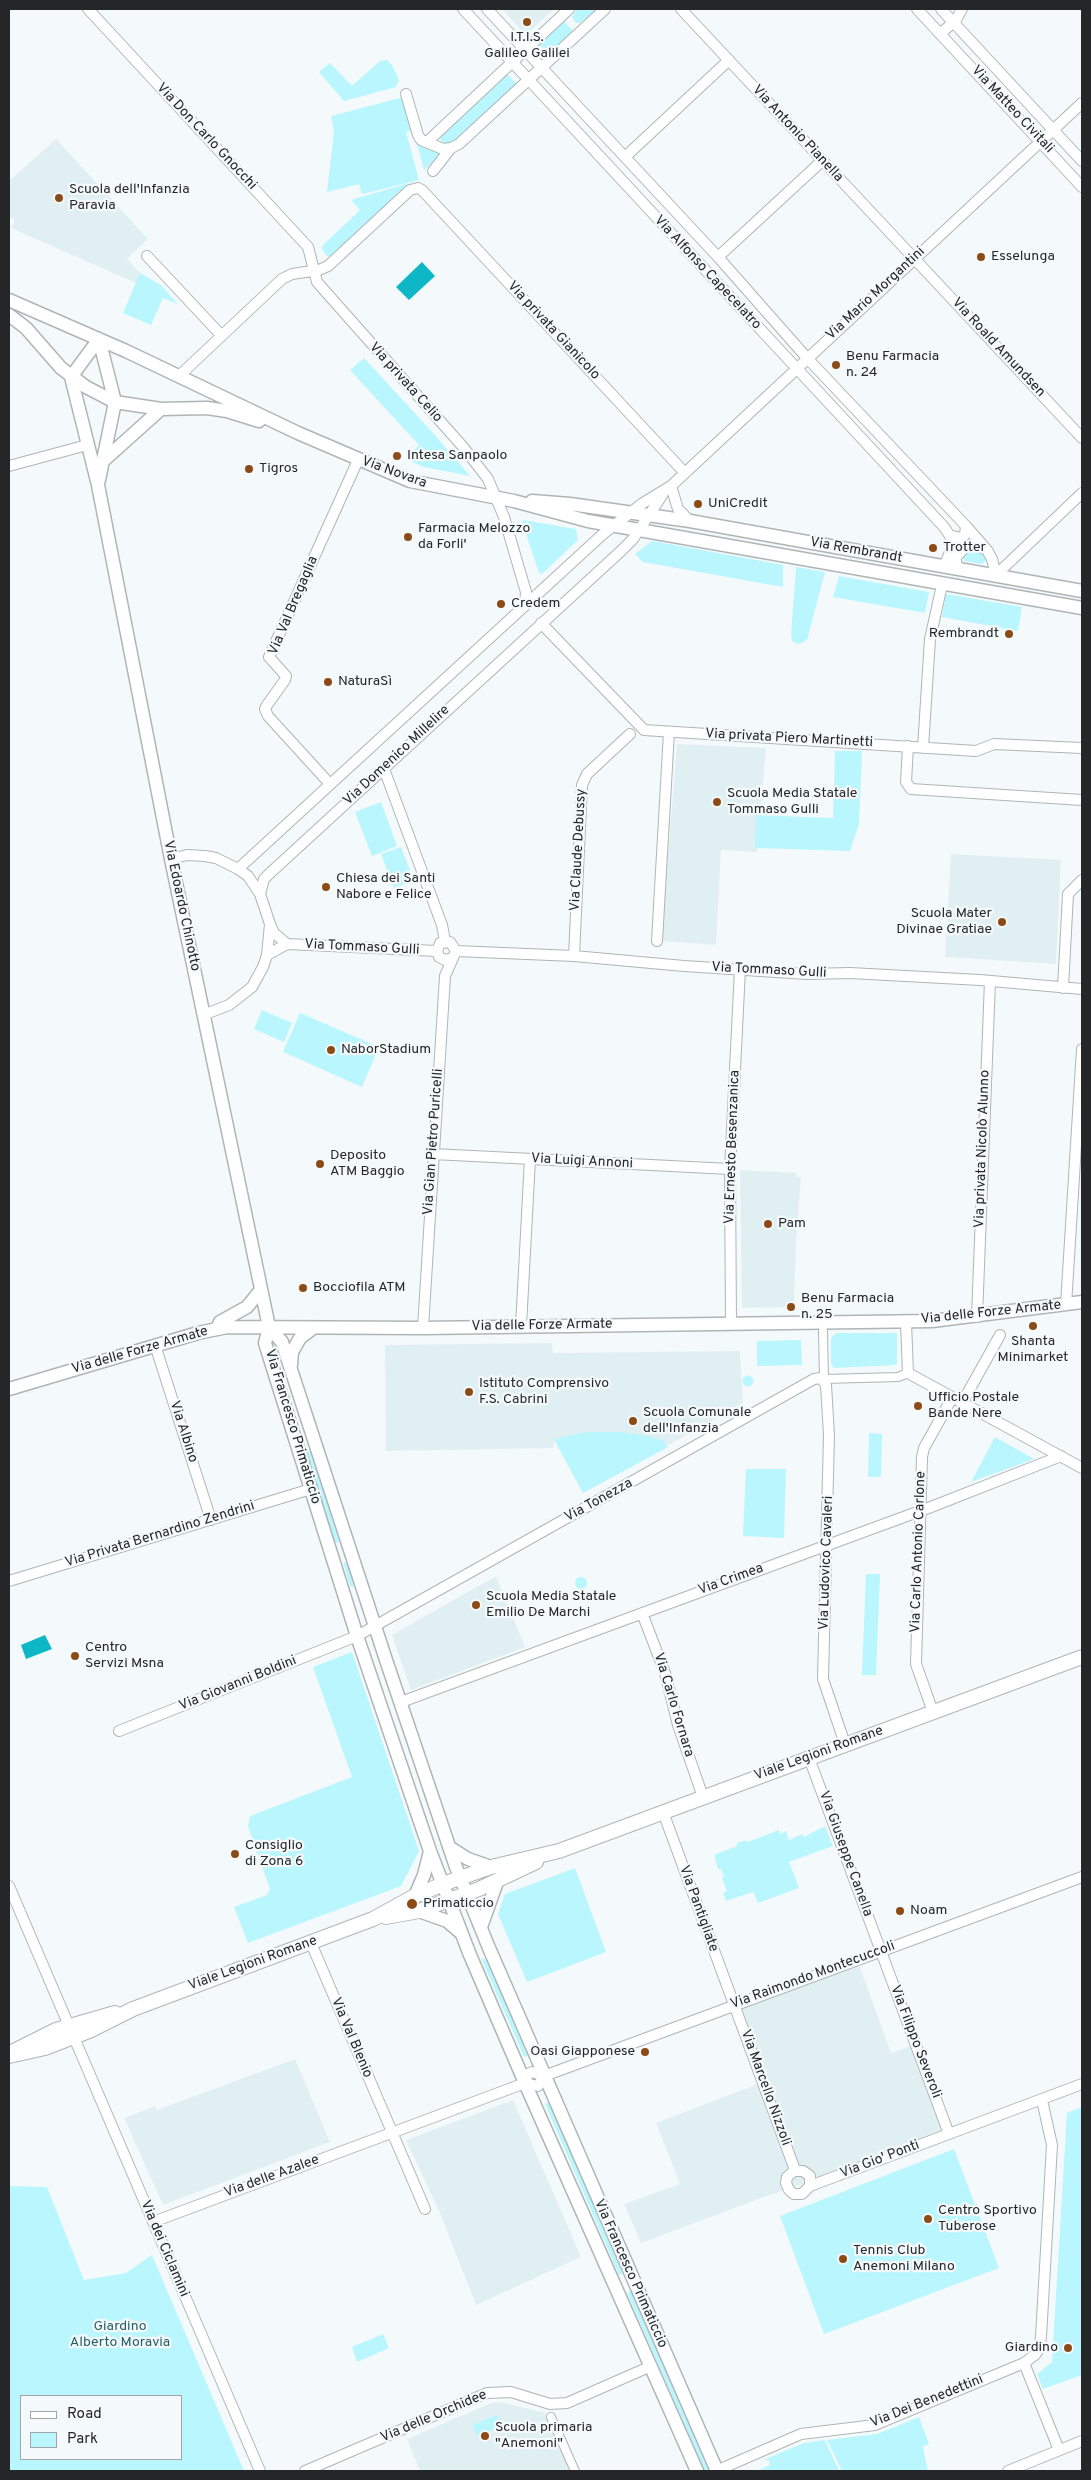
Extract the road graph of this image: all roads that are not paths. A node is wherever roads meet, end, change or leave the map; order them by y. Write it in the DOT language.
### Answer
graph roads {
  1 [pos="88,9"];
  2 [pos="463,9"];
  3 [pos="487,9"];
  4 [pos="569,9"];
  5 [pos="605,9"];
  6 [pos="681,9"];
  7 [pos="917,9"];
  8 [pos="941,9"];
  9 [pos="962,9"];
  10 [pos="954,22"];
  11 [pos="940,34"];
  12 [pos="525,50"];
  13 [pos="729,60"];
  14 [pos="512,62"];
  15 [pos="541,67"];
  16 [pos="528,79"];
  17 [pos="406,94"];
  18 [pos="1082,103"];
  19 [pos="1053,130"];
  20 [pos="1041,141"];
  21 [pos="427,142"];
  22 [pos="451,148"];
  23 [pos="625,158"];
  24 [pos="822,161"];
  25 [pos="1082,161"];
  26 [pos="433,171"];
  27 [pos="1082,187"];
  28 [pos="147,256"];
  29 [pos="718,257"];
  30 [pos="914,259"];
  31 [pos="314,271"];
  32 [pos="9,300"];
  33 [pos="9,315"];
  34 [pos="221,335"];
  35 [pos="98,339"];
  36 [pos="807,358"];
  37 [pos="796,368"];
  38 [pos="179,376"];
  39 [pos="71,377"];
  40 [pos="115,402"];
  41 [pos="161,410"];
  42 [pos="298,433"];
  43 [pos="1082,438"];
  44 [pos="87,445"];
  45 [pos="358,460"];
  46 [pos="102,462"];
  47 [pos="9,466"];
  48 [pos="684,472"];
  49 [pos="98,485"];
  50 [pos="668,489"];
  51 [pos="1082,493"];
  52 [pos="495,498"];
  53 [pos="514,501"];
  54 [pos="648,516"];
  55 [pos="634,521"];
  56 [pos="690,521"];
  57 [pos="613,525"];
  58 [pos="966,526"];
  59 [pos="953,539"];
  60 [pos="987,550"];
  61 [pos="958,556"];
  62 [pos="944,567"];
  63 [pos="957,569"];
  64 [pos="996,575"];
  65 [pos="942,585"];
  66 [pos="1082,591"];
  67 [pos="525,604"];
  68 [pos="1082,608"];
  69 [pos="541,623"];
  70 [pos="669,732"];
  71 [pos="630,734"];
  72 [pos="908,746"];
  73 [pos="923,748"];
  74 [pos="1082,748"];
  75 [pos="384,768"];
  76 [pos="330,784"];
  77 [pos="1082,800"];
  78 [pos="171,859"];
  79 [pos="238,869"];
  80 [pos="1082,880"];
  81 [pos="260,894"];
  82 [pos="270,924"];
  83 [pos="445,941"];
  84 [pos="657,941"];
  85 [pos="287,944"];
  86 [pos="436,951"];
  87 [pos="454,954"];
  88 [pos="267,955"];
  89 [pos="574,956"];
  90 [pos="740,969"];
  91 [pos="990,981"];
  92 [pos="1062,988"];
  93 [pos="1082,989"];
  94 [pos="203,1015"];
  95 [pos="1082,1049"];
  96 [pos="433,1154"];
  97 [pos="530,1159"];
  98 [pos="730,1169"];
  99 [pos="1078,1190"];
  100 [pos="260,1291"];
  101 [pos="1082,1302"];
  102 [pos="1066,1305"];
  103 [pos="977,1317"];
  104 [pos="906,1322"];
  105 [pos="732,1324"];
  106 [pos="521,1326"];
  107 [pos="269,1327"];
  108 [pos="313,1328"];
  109 [pos="424,1328"];
  110 [pos="216,1329"];
  111 [pos="822,1331"];
  112 [pos="1000,1335"];
  113 [pos="155,1345"];
  114 [pos="291,1367"];
  115 [pos="908,1372"];
  116 [pos="824,1379"];
  117 [pos="9,1390"];
  118 [pos="952,1398"];
  119 [pos="962,1403"];
  120 [pos="312,1438"];
  121 [pos="296,1442"];
  122 [pos="1061,1456"];
  123 [pos="1082,1468"];
  124 [pos="311,1489"];
  125 [pos="920,1510"];
  126 [pos="212,1520"];
  127 [pos="347,1542"];
  128 [pos="828,1544"];
  129 [pos="330,1547"];
  130 [pos="353,1560"];
  131 [pos="336,1564"];
  132 [pos="9,1581"];
  133 [pos="642,1613"];
  134 [pos="375,1627"];
  135 [pos="357,1636"];
  136 [pos="1082,1657"];
  137 [pos="386,1660"];
  138 [pos="368,1666"];
  139 [pos="401,1702"];
  140 [pos="933,1712"];
  141 [pos="119,1731"];
  142 [pos="845,1744"];
  143 [pos="809,1758"];
  144 [pos="703,1797"];
  145 [pos="663,1812"];
  146 [pos="438,1816"];
  147 [pos="419,1819"];
  148 [pos="448,1847"];
  149 [pos="430,1851"];
  150 [pos="555,1852"];
  151 [pos="491,1867"];
  152 [pos="1082,1877"];
  153 [pos="461,1878"];
  154 [pos="497,1882"];
  155 [pos="443,1884"];
  156 [pos="9,1886"];
  157 [pos="467,1894"];
  158 [pos="415,1896"];
  159 [pos="449,1900"];
  160 [pos="419,1911"];
  161 [pos="372,1919"];
  162 [pos="481,1927"];
  163 [pos="462,1933"];
  164 [pos="311,1943"];
  165 [pos="881,1951"];
  166 [pos="734,2005"];
  167 [pos="71,2032"];
  168 [pos="9,2055"];
  169 [pos="544,2076"];
  170 [pos="525,2083"];
  171 [pos="1082,2084"];
  172 [pos="1042,2100"];
  173 [pos="392,2132"];
  174 [pos="949,2134"];
  175 [pos="795,2170"];
  176 [pos="810,2186"];
  177 [pos="425,2209"];
  178 [pos="153,2222"];
  179 [pos="1024,2363"];
  180 [pos="649,2367"];
  181 [pos="551,2417"];
  182 [pos="1082,2441"];
  183 [pos="1059,2450"];
  184 [pos="1020,2469"];
  185 [pos="260,2471"];
  186 [pos="305,2471"];
  187 [pos="575,2471"];
  188 [pos="697,2471"];
  189 [pos="716,2471"];
  190 [pos="1008,2471"];
  1 -- 31 [label="street, Via Don Carlo Gnocchi"];
  2 -- 14 [label="street, Via Alfonso Capecelatro"];
  3 -- 12 [label="street, Via Alfonso Capecelatro"];
  4 -- 12 [label="street"];
  5 -- 15 [label="street"];
  6 -- 13 [label="street, Via Antonio Pianella"];
  7 -- 11 [label="street, Via Matteo Civitali"];
  8 -- 10 [label="street, Via Matteo Civitali"];
  9 -- 10 [label="street"];
  10 -- 11 [label="street"];
  10 -- 19 [label="street, Via Matteo Civitali"];
  11 -- 20 [label="street, Via Matteo Civitali"];
  12 -- 14 [label="street"];
  12 -- 15 [label="street, Via Alfonso Capecelatro"];
  13 -- 23 [label="street"];
  13 -- 24 [label="street, Via Antonio Pianella"];
  14 -- 16 [label="street, Via Alfonso Capecelatro"];
  14 -- 21 [label="street"];
  15 -- 16 [label="street"];
  15 -- 23 [label="street, Via Alfonso Capecelatro"];
  16 -- 22 [label="street"];
  16 -- 37 [label="street, Via Alfonso Capecelatro"];
  17 -- 21 [label="street"];
  18 -- 19 [label="street, Via Mario Morgantini"];
  19 -- 20 [label="street, Via Mario Morgantini"];
  19 -- 25 [label="street, Via Matteo Civitali"];
  20 -- 27 [label="street, Via Matteo Civitali"];
  20 -- 30 [label="street, Via Mario Morgantini"];
  21 -- 22 [label="street"];
  22 -- 26 [label="street"];
  23 -- 29 [label="street, Via Alfonso Capecelatro"];
  24 -- 29 [label="street"];
  24 -- 30 [label="street, Via Antonio Pianella"];
  28 -- 34 [label="street"];
  29 -- 36 [label="street, Via Alfonso Capecelatro"];
  30 -- 36 [label="street, Via Mario Morgantini"];
  30 -- 43 [label="street, Via Roald Amundsen"];
  31 -- 34 [label="street"];
  31 -- 48 [label="street, Via privata Gianicolo"];
  31 -- 52 [label="street, Via privata Celio"];
  32 -- 35 [label="street, Via Novara"];
  33 -- 39 [label="street, Via Novara"];
  34 -- 38 [label="street"];
  35 -- 38 [label="street, Via Novara"];
  35 -- 39 [label="street"];
  35 -- 40 [label="street"];
  36 -- 37 [label="street, Via Mario Morgantini"];
  36 -- 58 [label="street, Via Alfonso Capecelatro"];
  37 -- 48 [label="street, Via Mario Morgantini"];
  37 -- 59 [label="street, Via Alfonso Capecelatro"];
  38 -- 42 [label="street, Via Novara"];
  39 -- 40 [label="street, Via Novara"];
  39 -- 44 [label="street, Via Edoardo Chinotto"];
  40 -- 41 [label="street, Via Novara"];
  40 -- 46 [label="street"];
  41 -- 42 [label="street, Via Novara"];
  41 -- 46 [label="street"];
  42 -- 45 [label="street, Via Novara"];
  44 -- 47 [label="street"];
  44 -- 49 [label="street, Via Edoardo Chinotto"];
  45 -- 52 [label="street, Via Novara"];
  45 -- 76 [label="street, Via Val Bregaglia"];
  46 -- 49 [label="street"];
  48 -- 50 [label="street, Via Mario Morgantini"];
  49 -- 78 [label="street, Via Edoardo Chinotto"];
  50 -- 54 [label="street, Via Mario Morgantini"];
  50 -- 55 [label="street, Via Mario Morgantini"];
  50 -- 56 [label="street"];
  51 -- 64 [label="street"];
  52 -- 53 [label="street, Via Novara"];
  52 -- 67 [label="street, Via privata Celio"];
  53 -- 55 [label="street"];
  53 -- 57 [label="street"];
  54 -- 55 [label="street, Via Rembrandt"];
  54 -- 56 [label="street, Via Rembrandt"];
  55 -- 57 [label="street"];
  55 -- 57 [label="street, Via Mario Morgantini"];
  55 -- 65 [label="street, Via Rembrandt"];
  55 -- 69 [label="street, Via Domenico Millelire"];
  56 -- 62 [label="street, Via Rembrandt"];
  57 -- 67 [label="street, Via Domenico Millelire"];
  58 -- 59 [label="street"];
  58 -- 60 [label="street, Via Alfonso Capecelatro"];
  59 -- 61 [label="street, Via Alfonso Capecelatro"];
  59 -- 62 [label="street"];
  60 -- 61 [label="street"];
  60 -- 64 [label="street, Via Alfonso Capecelatro"];
  61 -- 63 [label="street, Via Alfonso Capecelatro"];
  62 -- 63 [label="street, Via Rembrandt"];
  63 -- 64 [label="street, Via Rembrandt"];
  64 -- 66 [label="street, Via Rembrandt"];
  65 -- 68 [label="street, Via Rembrandt"];
  65 -- 73 [label="street"];
  67 -- 76 [label="street, Via Domenico Millelire"];
  69 -- 70 [label="street, Via privata Piero Martinetti"];
  69 -- 75 [label="street, Via Domenico Millelire"];
  70 -- 72 [label="street, Via privata Piero Martinetti"];
  70 -- 84 [label="street"];
  71 -- 89 [label="street, Via Claude Debussy"];
  72 -- 73 [label="street, Via privata Piero Martinetti"];
  72 -- 77 [label="street"];
  73 -- 74 [label="street, Via privata Piero Martinetti"];
  75 -- 81 [label="street, Via Domenico Millelire"];
  75 -- 83 [label="street"];
  76 -- 79 [label="street, Via Domenico Millelire"];
  78 -- 79 [label="street"];
  78 -- 94 [label="street, Via Edoardo Chinotto"];
  79 -- 81 [label="street"];
  80 -- 92 [label="street"];
  81 -- 82 [label="street"];
  82 -- 85 [label="street, Via Tommaso Gulli"];
  82 -- 88 [label="street"];
  83 -- 86 [label="street"];
  83 -- 87 [label="street"];
  85 -- 86 [label="street, Via Tommaso Gulli"];
  85 -- 88 [label="street, Via Tommaso Gulli"];
  86 -- 87 [label="street"];
  87 -- 89 [label="street, Via Tommaso Gulli"];
  87 -- 96 [label="street, Via Gian Pietro Puricelli"];
  88 -- 94 [label="street"];
  89 -- 90 [label="street, Via Tommaso Gulli"];
  90 -- 91 [label="street, Via Tommaso Gulli"];
  90 -- 98 [label="street, Via Ernesto Besenzanica"];
  91 -- 92 [label="street, Via Tommaso Gulli"];
  91 -- 103 [label="street, Via privata Nicolò Alunno"];
  92 -- 93 [label="street, Via Tommaso Gulli"];
  94 -- 100 [label="street, Via Edoardo Chinotto"];
  95 -- 99 [label="street"];
  96 -- 97 [label="street, Via Luigi Annoni"];
  96 -- 109 [label="street, Via Gian Pietro Puricelli"];
  97 -- 98 [label="street, Via Luigi Annoni"];
  97 -- 106 [label="street"];
  98 -- 105 [label="street, Via Ernesto Besenzanica"];
  99 -- 102 [label="street"];
  100 -- 107 [label="street, Via Edoardo Chinotto"];
  100 -- 110 [label="street"];
  101 -- 102 [label="street, Via delle Forze Armate"];
  102 -- 103 [label="street, Via delle Forze Armate"];
  103 -- 104 [label="street, Via delle Forze Armate"];
  104 -- 105 [label="street, Via delle Forze Armate"];
  104 -- 115 [label="street"];
  105 -- 106 [label="street, Via delle Forze Armate"];
  106 -- 109 [label="street, Via delle Forze Armate"];
  107 -- 108 [label="street, Via delle Forze Armate"];
  107 -- 110 [label="street, Via delle Forze Armate"];
  107 -- 114 [label="street, Via Francesco Primaticcio"];
  107 -- 121 [label="street, Via Francesco Primaticcio"];
  108 -- 109 [label="street, Via delle Forze Armate"];
  108 -- 114 [label="street"];
  110 -- 113 [label="street, Via delle Forze Armate"];
  111 -- 116 [label="street"];
  112 -- 119 [label="street"];
  113 -- 117 [label="street, Via delle Forze Armate"];
  113 -- 126 [label="street, Via Albino"];
  114 -- 120 [label="street, Via Francesco Primaticcio"];
  115 -- 116 [label="street"];
  115 -- 118 [label="street"];
  116 -- 128 [label="street, Via Ludovico Cavaleri"];
  116 -- 134 [label="street, Via Tonezza"];
  118 -- 119 [label="street"];
  118 -- 125 [label="street, Via Carlo Antonio Carlone"];
  119 -- 122 [label="street"];
  120 -- 121 [label="street"];
  120 -- 127 [label="street, Via Francesco Primaticcio"];
  121 -- 124 [label="street, Via Francesco Primaticcio"];
  122 -- 123 [label="street"];
  122 -- 125 [label="street, Via Crimea"];
  124 -- 126 [label="street, Via Privata Bernardino Zendrini"];
  124 -- 129 [label="street, Via Francesco Primaticcio"];
  125 -- 128 [label="street, Via Crimea"];
  125 -- 140 [label="street, Via Carlo Antonio Carlone"];
  126 -- 132 [label="street, Via Privata Bernardino Zendrini"];
  127 -- 129 [label="street"];
  127 -- 130 [label="street, Via Francesco Primaticcio"];
  128 -- 133 [label="street, Via Crimea"];
  128 -- 142 [label="street, Via Ludovico Cavaleri"];
  129 -- 131 [label="street, Via Francesco Primaticcio"];
  130 -- 131 [label="street"];
  130 -- 134 [label="street, Via Francesco Primaticcio"];
  131 -- 135 [label="street, Via Francesco Primaticcio"];
  133 -- 139 [label="street, Via Crimea"];
  133 -- 144 [label="street, Via Carlo Fornara"];
  134 -- 135 [label="street, Via Tonezza"];
  134 -- 137 [label="street, Via Francesco Primaticcio"];
  135 -- 138 [label="street, Via Francesco Primaticcio"];
  135 -- 141 [label="street, Via Giovanni Boldini"];
  136 -- 140 [label="main road, Viale Legioni Romane"];
  137 -- 138 [label="street"];
  137 -- 139 [label="street, Via Francesco Primaticcio"];
  138 -- 147 [label="street, Via Francesco Primaticcio"];
  139 -- 146 [label="street, Via Francesco Primaticcio"];
  140 -- 142 [label="main road, Viale Legioni Romane"];
  142 -- 143 [label="main road, Viale Legioni Romane"];
  143 -- 144 [label="main road, Viale Legioni Romane"];
  143 -- 165 [label="street, Via Giuseppe Canella"];
  144 -- 145 [label="main road, Viale Legioni Romane"];
  145 -- 150 [label="main road, Viale Legioni Romane"];
  145 -- 166 [label="street, Via Pantigliate"];
  146 -- 147 [label="street"];
  146 -- 148 [label="street, Via Francesco Primaticcio"];
  147 -- 149 [label="street, Via Francesco Primaticcio"];
  148 -- 151 [label="street"];
  148 -- 153 [label="street, Via Francesco Primaticcio"];
  149 -- 155 [label="street, Via Francesco Primaticcio"];
  149 -- 158 [label="street"];
  150 -- 151 [label="main road, Viale Legioni Romane"];
  150 -- 154 [label="main road, Viale Legioni Romane"];
  151 -- 153 [label="main road, Viale Legioni Romane"];
  152 -- 165 [label="street, Via Raimondo Montecuccoli"];
  153 -- 155 [label="main road, Viale Legioni Romane"];
  153 -- 157 [label="street"];
  154 -- 157 [label="main road, Viale Legioni Romane"];
  154 -- 162 [label="street"];
  155 -- 158 [label="main road, Viale Legioni Romane"];
  155 -- 159 [label="street"];
  156 -- 167 [label="street, Via dei Ciclamini"];
  157 -- 159 [label="main road, Viale Legioni Romane"];
  157 -- 162 [label="street"];
  158 -- 161 [label="main road, Viale Legioni Romane"];
  159 -- 160 [label="main road, Viale Legioni Romane"];
  159 -- 163 [label="street, Via Francesco Primaticcio"];
  160 -- 161 [label="main road, Viale Legioni Romane"];
  160 -- 163 [label="street"];
  161 -- 164 [label="main road, Viale Legioni Romane"];
  162 -- 169 [label="street, Via Francesco Primaticcio"];
  163 -- 170 [label="street, Via Francesco Primaticcio"];
  164 -- 167 [label="main road, Viale Legioni Romane"];
  164 -- 173 [label="street, Via Val Blenio"];
  165 -- 166 [label="street, Via Raimondo Montecuccoli"];
  165 -- 174 [label="street, Via Filippo Severoli"];
  166 -- 169 [label="street, Via Raimondo Montecuccoli"];
  166 -- 175 [label="street, Via Marcello Nizzoli"];
  167 -- 168 [label="main road, Viale Legioni Romane"];
  167 -- 178 [label="street, Via dei Ciclamini"];
  169 -- 170 [label="street"];
  169 -- 189 [label="street, Via Francesco Primaticcio"];
  170 -- 173 [label="street, Via delle Azalee"];
  170 -- 180 [label="street, Via Francesco Primaticcio"];
  171 -- 172 [label="street, Via Gio' Ponti"];
  172 -- 174 [label="street, Via Gio' Ponti"];
  172 -- 179 [label="street, Via Dei Benedettini"];
  173 -- 177 [label="street"];
  173 -- 178 [label="street, Via delle Azalee"];
  174 -- 176 [label="street, Via Gio' Ponti"];
  175 -- 176 [label="street"];
  175 -- 176 [label="street, Via Gio' Ponti"];
  178 -- 185 [label="street, Via dei Ciclamini"];
  179 -- 183 [label="street"];
  179 -- 189 [label="street, Via Dei Benedettini"];
  180 -- 186 [label="street, Via delle Orchidee"];
  180 -- 188 [label="street, Via Francesco Primaticcio"];
  181 -- 187 [label="street"];
  182 -- 183 [label="street"];
  183 -- 184 [label="street"];
  184 -- 190 [label="street"];
}
